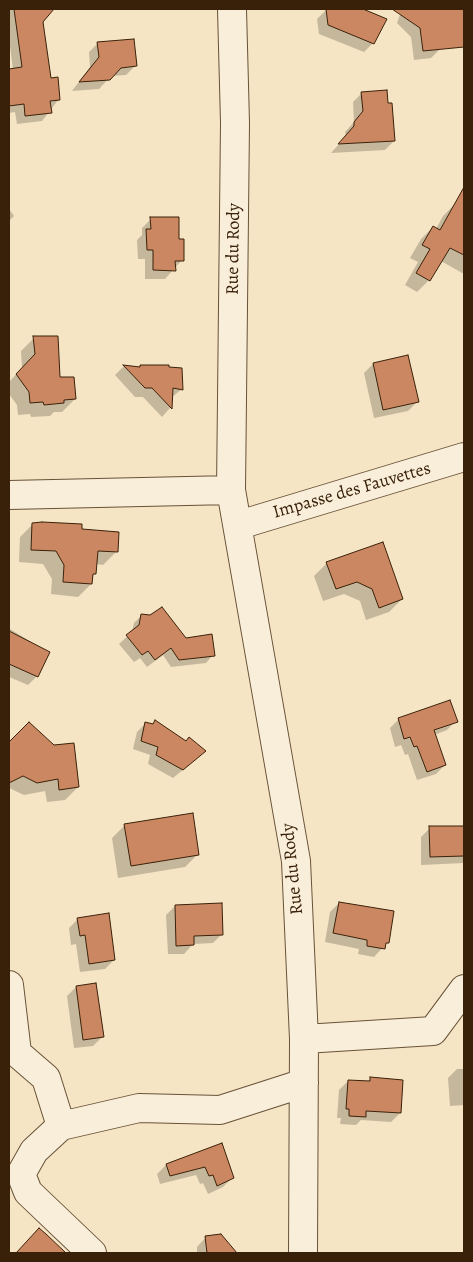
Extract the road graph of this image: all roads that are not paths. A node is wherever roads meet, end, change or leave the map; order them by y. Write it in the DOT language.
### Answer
graph roads {
  1 [pos="232,9"];
  2 [pos="464,458"];
  3 [pos="231,490"];
  4 [pos="9,495"];
  5 [pos="239,525"];
  6 [pos="9,986"];
  7 [pos="464,989"];
  8 [pos="304,1039"];
  9 [pos="304,1083"];
  10 [pos="61,1126"];
  11 [pos="92,1253"];
  12 [pos="303,1253"];
  1 -- 3 [label="street, Rue du Rody"];
  2 -- 5 [label="street, Impasse des Fauvettes"];
  3 -- 4 [label="street"];
  3 -- 5 [label="street, Rue du Rody"];
  5 -- 8 [label="street, Rue du Rody"];
  6 -- 10 [label="street"];
  7 -- 8 [label="street"];
  8 -- 9 [label="street, Rue du Rody"];
  9 -- 10 [label="street"];
  9 -- 12 [label="street, Rue du Rody"];
  10 -- 11 [label="street"];
}
